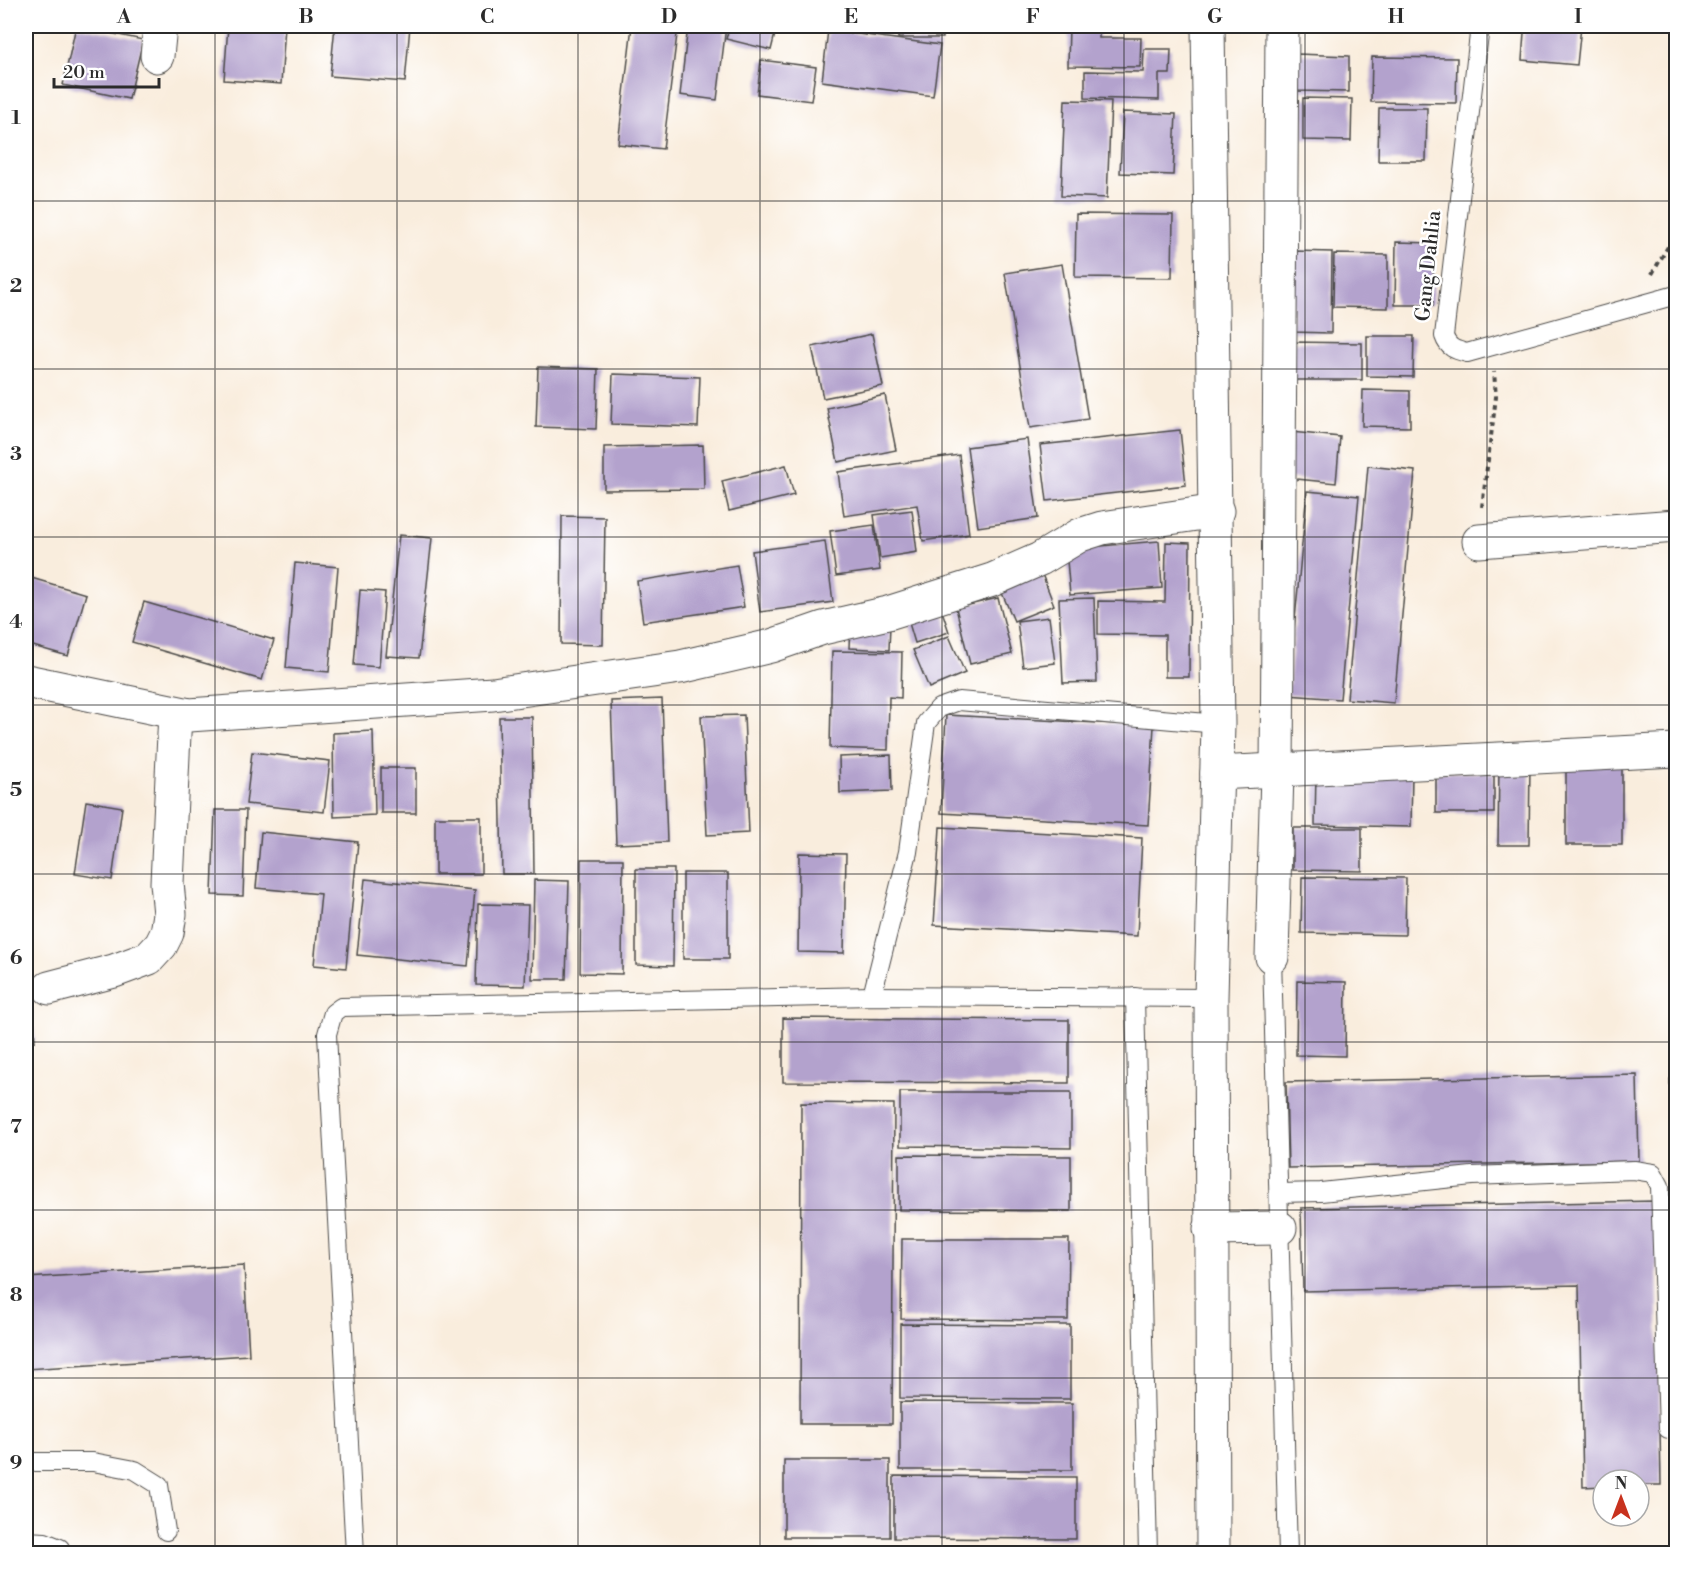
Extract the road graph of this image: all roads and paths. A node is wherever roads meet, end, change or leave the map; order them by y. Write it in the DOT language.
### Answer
graph roads {
  1 [pos="1208,26"];
  2 [pos="1282,26"];
  3 [pos="1480,26"];
  4 [pos="1677,296"];
  5 [pos="1477,350"];
  6 [pos="1217,511"];
  7 [pos="1677,526"];
  8 [pos="1479,541"];
  9 [pos="26,681"];
  10 [pos="175,713"];
  11 [pos="1218,724"];
  12 [pos="1677,750"];
  13 [pos="1271,773"];
  14 [pos="1223,774"];
  15 [pos="1272,957"];
  16 [pos="49,988"];
  17 [pos="872,996"];
  18 [pos="1135,997"];
  19 [pos="1211,998"];
  20 [pos="1279,1193"];
  21 [pos="1275,1227"];
  22 [pos="1218,1229"];
  23 [pos="1668,1430"];
  24 [pos="26,1462"];
  25 [pos="166,1531"];
  26 [pos="26,1541"];
  27 [pos="62,1554"];
  28 [pos="356,1554"];
  29 [pos="1148,1554"];
  30 [pos="1213,1554"];
  31 [pos="1288,1554"];
  1 -- 6 [label="street"];
  2 -- 13 [label="street"];
  3 -- 5 [label="lane, Gang Dahlia"];
  4 -- 5 [label="lane, Gang Dahlia"];
  5 -- 8 [label="path"];
  6 -- 10 [label="street"];
  6 -- 11 [label="street"];
  7 -- 8 [label="street"];
  9 -- 10 [label="street"];
  10 -- 16 [label="street"];
  11 -- 14 [label="street"];
  11 -- 17 [label="lane"];
  12 -- 13 [label="street"];
  13 -- 14 [label="street"];
  13 -- 15 [label="street"];
  14 -- 19 [label="street"];
  15 -- 20 [label="lane"];
  17 -- 18 [label="lane"];
  17 -- 28 [label="lane"];
  18 -- 19 [label="lane"];
  18 -- 29 [label="lane"];
  19 -- 22 [label="street"];
  20 -- 21 [label="lane"];
  20 -- 23 [label="lane"];
  21 -- 22 [label="street"];
  21 -- 31 [label="lane"];
  22 -- 30 [label="street"];
  24 -- 25 [label="lane"];
  26 -- 27 [label="lane"];
}
